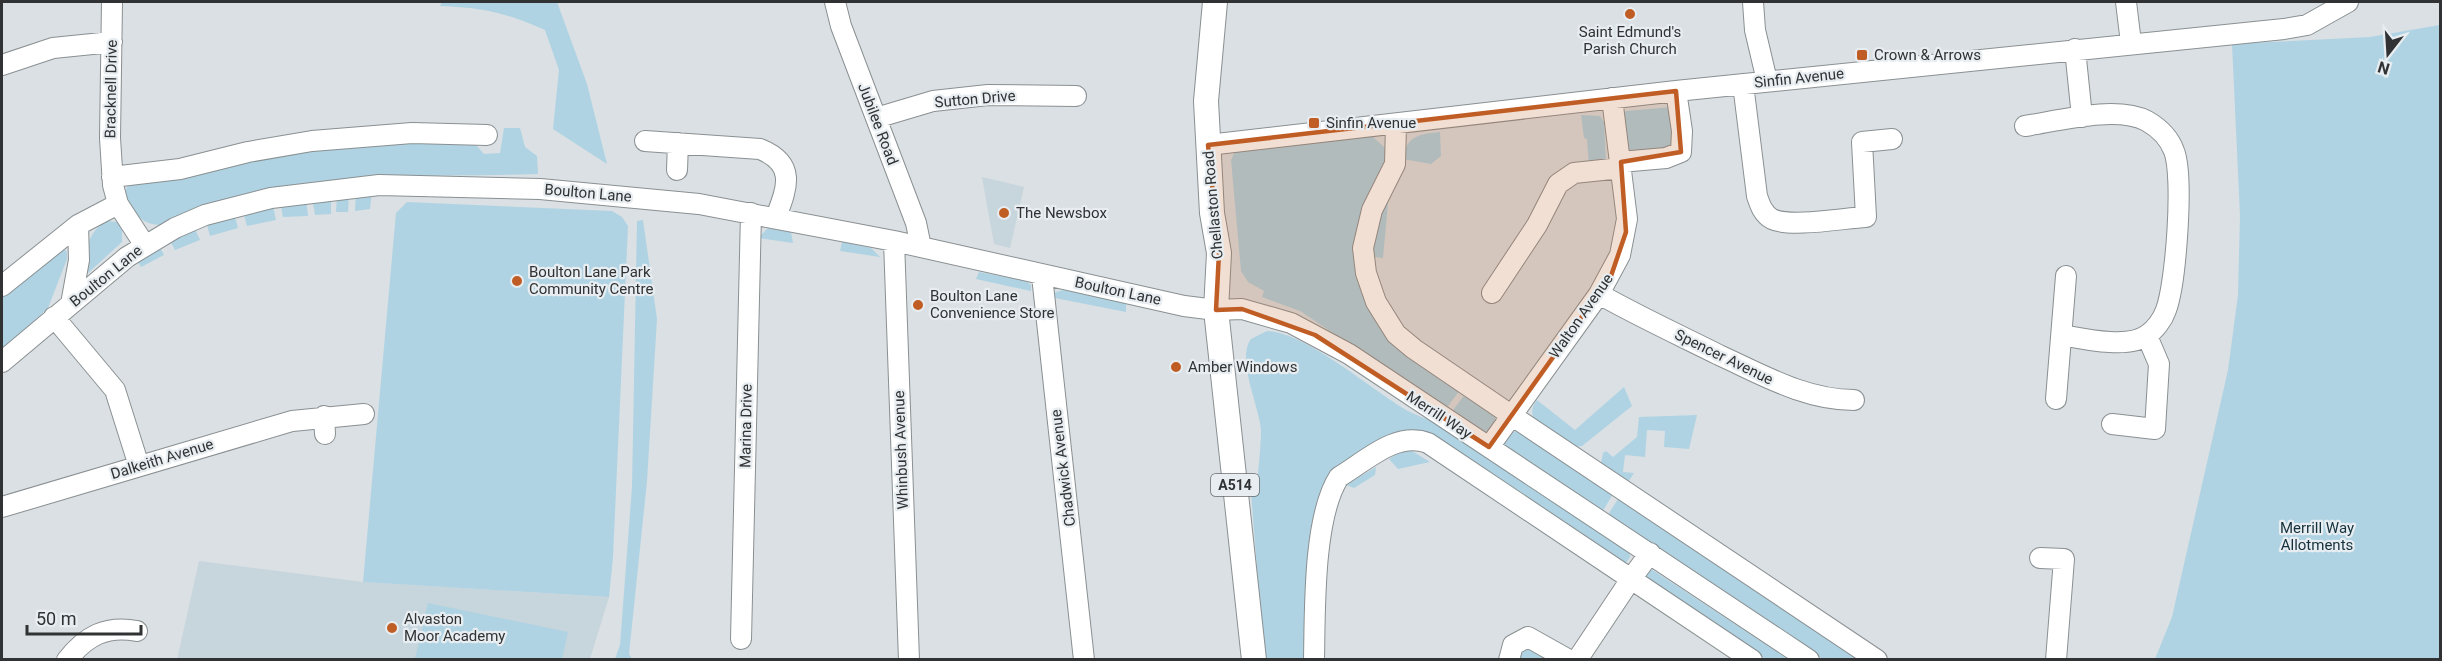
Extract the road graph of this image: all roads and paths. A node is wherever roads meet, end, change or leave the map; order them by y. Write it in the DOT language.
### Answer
graph roads {
  1 [pos="112,2"];
  2 [pos="835,2"];
  3 [pos="1215,2"];
  4 [pos="1753,2"];
  5 [pos="2126,2"];
  6 [pos="2348,2"];
  7 [pos="112,42"];
  8 [pos="2131,43"];
  9 [pos="2075,49"];
  10 [pos="2,65"];
  11 [pos="1767,81"];
  12 [pos="1743,84"];
  13 [pos="1676,91"];
  14 [pos="1076,96"];
  15 [pos="1612,98"];
  16 [pos="2082,117"];
  17 [pos="876,118"];
  18 [pos="1396,124"];
  19 [pos="2025,126"];
  20 [pos="487,135"];
  21 [pos="1892,139"];
  22 [pos="645,141"];
  23 [pos="678,143"];
  24 [pos="1208,145"];
  25 [pos="1621,165"];
  26 [pos="677,170"];
  27 [pos="112,177"];
  28 [pos="118,204"];
  29 [pos="751,213"];
  30 [pos="776,217"];
  31 [pos="78,225"];
  32 [pos="894,240"];
  33 [pos="144,244"];
  34 [pos="921,247"];
  35 [pos="1042,276"];
  36 [pos="2066,276"];
  37 [pos="2,286"];
  38 [pos="1599,294"];
  39 [pos="1494,295"];
  40 [pos="70,304"];
  41 [pos="1215,310"];
  42 [pos="54,317"];
  43 [pos="2062,335"];
  44 [pos="2147,336"];
  45 [pos="2,362"];
  46 [pos="2056,399"];
  47 [pos="1854,400"];
  48 [pos="364,414"];
  49 [pos="1511,415"];
  50 [pos="2112,424"];
  51 [pos="1489,447"];
  52 [pos="139,466"];
  53 [pos="2,507"];
  54 [pos="1650,553"];
  55 [pos="2040,558"];
  56 [pos="1631,579"];
  57 [pos="137,631"];
  58 [pos="741,639"];
  59 [pos="67,660"];
  60 [pos="909,660"];
  61 [pos="1084,660"];
  62 [pos="1254,660"];
  63 [pos="1314,660"];
  64 [pos="1509,660"];
  65 [pos="1569,660"];
  66 [pos="1577,660"];
  67 [pos="1752,660"];
  68 [pos="1809,660"];
  69 [pos="1877,660"];
  70 [pos="2056,660"];
  1 -- 7 [label="street, Bracknell Drive"];
  2 -- 17 [label="street, Jubilee Road"];
  3 -- 24 [label="main road, Chellaston Road / A514"];
  4 -- 11 [label="street"];
  5 -- 8 [label="street"];
  6 -- 8 [label="street, Sinfin Avenue"];
  7 -- 10 [label="street"];
  7 -- 27 [label="street, Bracknell Drive"];
  8 -- 9 [label="street, Sinfin Avenue"];
  9 -- 11 [label="street, Sinfin Avenue"];
  9 -- 16 [label="street"];
  11 -- 12 [label="street, Sinfin Avenue"];
  12 -- 13 [label="street, Sinfin Avenue"];
  12 -- 21 [label="street"];
  13 -- 15 [label="street, Sinfin Avenue"];
  13 -- 25 [label="street"];
  14 -- 17 [label="street, Sutton Drive"];
  15 -- 18 [label="street, Sinfin Avenue"];
  15 -- 25 [label="street, Walton Avenue"];
  16 -- 19 [label="street"];
  16 -- 44 [label="street"];
  17 -- 34 [label="street, Jubilee Road"];
  18 -- 24 [label="street, Sinfin Avenue"];
  18 -- 49 [label="street"];
  20 -- 27 [label="street"];
  22 -- 23 [label="street"];
  23 -- 26 [label="street"];
  23 -- 30 [label="street"];
  24 -- 41 [label="main road, Chellaston Road / A514"];
  25 -- 38 [label="street, Walton Avenue"];
  25 -- 39 [label="street"];
  27 -- 28 [label="street, Bracknell Drive"];
  28 -- 31 [label="street"];
  28 -- 33 [label="street"];
  29 -- 30 [label="street, Boulton Lane"];
  29 -- 33 [label="street, Boulton Lane"];
  29 -- 58 [label="street, Marina Drive"];
  30 -- 32 [label="street, Boulton Lane"];
  31 -- 37 [label="street"];
  31 -- 40 [label="street"];
  32 -- 34 [label="street, Boulton Lane"];
  32 -- 60 [label="street, Whinbush Avenue"];
  33 -- 40 [label="street, Boulton Lane"];
  34 -- 35 [label="street, Boulton Lane"];
  35 -- 41 [label="street, Boulton Lane"];
  35 -- 61 [label="street, Chadwick Avenue"];
  36 -- 43 [label="street"];
  38 -- 47 [label="street, Spencer Avenue"];
  38 -- 49 [label="street, Walton Avenue"];
  40 -- 42 [label="street, Boulton Lane"];
  41 -- 51 [label="street, Merrill Way"];
  41 -- 62 [label="main road, Chellaston Road / A514"];
  42 -- 45 [label="street, Boulton Lane"];
  42 -- 52 [label="street"];
  43 -- 44 [label="street"];
  43 -- 46 [label="street"];
  44 -- 50 [label="street"];
  48 -- 52 [label="street, Dalkeith Avenue"];
  49 -- 51 [label="street, Walton Avenue"];
  49 -- 69 [label="street"];
  51 -- 54 [label="street, Merrill Way"];
  52 -- 53 [label="street, Dalkeith Avenue"];
  54 -- 56 [label="street"];
  54 -- 68 [label="street, Merrill Way"];
  55 -- 70 [label="street"];
  56 -- 63 [label="street, Merrill Way"];
  56 -- 66 [label="street"];
  56 -- 67 [label="street, Merrill Way"];
  57 -- 59 [label="street"];
  64 -- 65 [label="street"];
}
